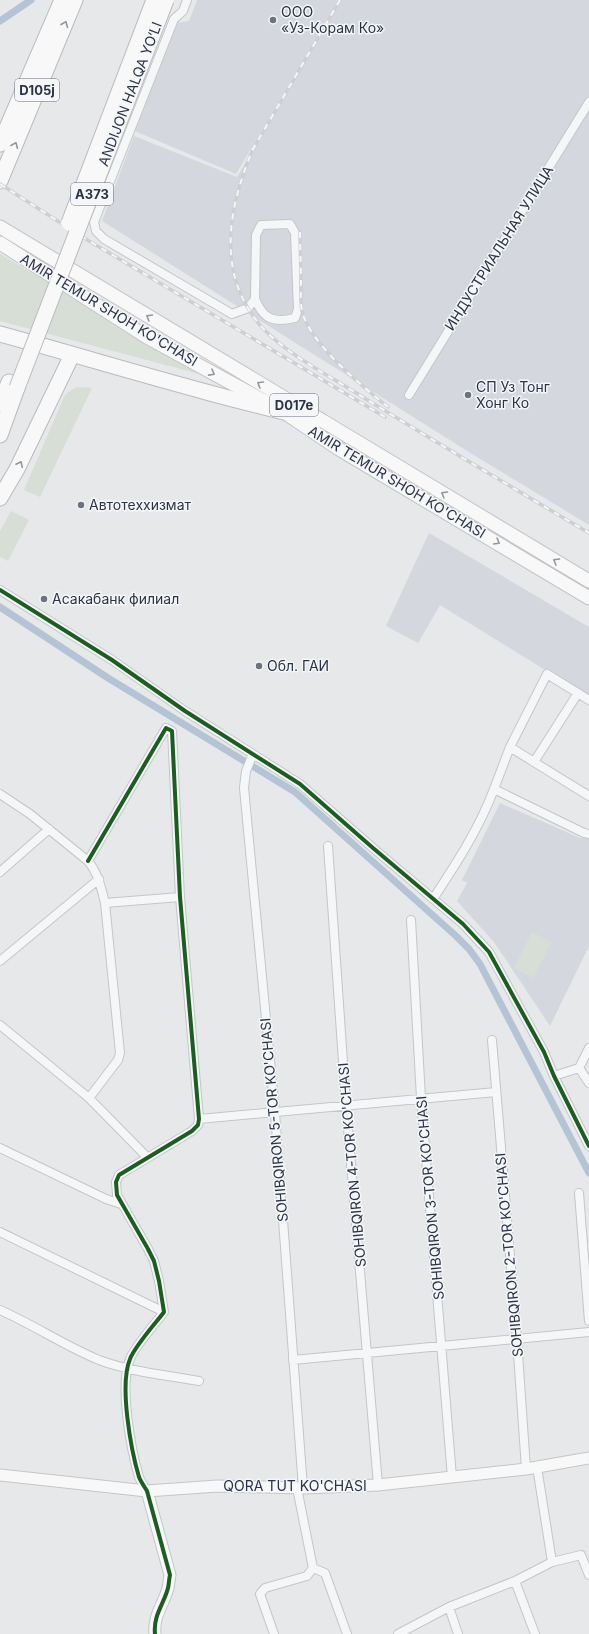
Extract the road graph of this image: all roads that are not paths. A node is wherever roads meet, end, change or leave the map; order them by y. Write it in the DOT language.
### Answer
graph roads {
  1 [pos="75,0"];
  2 [pos="154,0"];
  3 [pos="166,0"];
  4 [pos="187,0"];
  5 [pos="60,4"];
  6 [pos="589,102"];
  7 [pos="0,144"];
  8 [pos="0,181"];
  9 [pos="0,227"];
  10 [pos="0,243"];
  11 [pos="255,299"];
  12 [pos="0,334"];
  13 [pos="72,355"];
  14 [pos="13,385"];
  15 [pos="409,395"];
  16 [pos="0,404"];
  17 [pos="284,412"];
  18 [pos="319,420"];
  19 [pos="0,435"];
  20 [pos="0,498"];
  21 [pos="589,581"];
  22 [pos="0,590"];
  23 [pos="589,598"];
  24 [pos="578,693"];
  25 [pos="589,700"];
  26 [pos="510,747"];
  27 [pos="252,755"];
  28 [pos="534,762"];
  29 [pos="494,789"];
  30 [pos="0,794"];
  31 [pos="589,796"];
  32 [pos="49,829"];
  33 [pos="589,834"];
  34 [pos="328,846"];
  35 [pos="88,861"];
  36 [pos="0,872"];
  37 [pos="99,879"];
  38 [pos="180,897"];
  39 [pos="433,899"];
  40 [pos="105,903"];
  41 [pos="411,920"];
  42 [pos="0,961"];
  43 [pos="0,1025"];
  44 [pos="492,1040"];
  45 [pos="589,1048"];
  46 [pos="579,1068"];
  47 [pos="554,1076"];
  48 [pos="589,1083"];
  49 [pos="496,1092"];
  50 [pos="89,1098"];
  51 [pos="421,1098"];
  52 [pos="346,1105"];
  53 [pos="274,1113"];
  54 [pos="198,1119"];
  55 [pos="589,1146"];
  56 [pos="0,1148"];
  57 [pos="147,1157"];
  58 [pos="579,1193"];
  59 [pos="121,1204"];
  60 [pos="0,1232"];
  61 [pos="0,1310"];
  62 [pos="164,1312"];
  63 [pos="589,1321"];
  64 [pos="589,1332"];
  65 [pos="517,1339"];
  66 [pos="442,1346"];
  67 [pos="367,1353"];
  68 [pos="293,1360"];
  69 [pos="127,1368"];
  70 [pos="199,1381"];
  71 [pos="589,1458"];
  72 [pos="531,1468"];
  73 [pos="0,1475"];
  74 [pos="452,1477"];
  75 [pos="378,1485"];
  76 [pos="300,1488"];
  77 [pos="147,1491"];
  78 [pos="552,1562"];
  79 [pos="313,1568"];
  80 [pos="589,1575"];
  81 [pos="515,1581"];
  82 [pos="449,1607"];
  83 [pos="155,1634"];
  84 [pos="274,1634"];
  85 [pos="347,1634"];
  86 [pos="398,1634"];
  87 [pos="458,1634"];
  88 [pos="535,1634"];
  8 -- 1 [label="highway, D105j, one-way"];
  2 -- 14 [label="highway, ANDIJON HALQA YO‘LI / A373, bridge"];
  3 -- 14 [label="highway, ANDIJON HALQA YO‘LI / A373, bridge"];
  4 -- 11 [label="street"];
  5 -- 7 [label="highway, D105j"];
  6 -- 15 [label="street, ИНДУСТРИАЛЬНАЯ УЛИЦА"];
  18 -- 9 [label="main road, AMIR TEMUR SHOH KO'CHASI / D017e, one-way"];
  10 -- 17 [label="main road, AMIR TEMUR SHOH KO'CHASI / D017e, one-way"];
  11 -- 11 [label="street"];
  12 -- 13 [label="highway"];
  13 -- 17 [label="highway"];
  20 -- 13 [label="highway, one-way"];
  14 -- 16 [label="highway, ANDIJON HALQA YO‘LI / A373"];
  14 -- 19 [label="highway, ANDIJON HALQA YO‘LI / A373"];
  17 -- 18 [label="highway"];
  17 -- 23 [label="main road, AMIR TEMUR SHOH KO'CHASI / D017e, one-way"];
  21 -- 18 [label="main road, AMIR TEMUR SHOH KO'CHASI / D017e, one-way"];
  22 -- 27 [label="street"];
  24 -- 25 [label="street"];
  24 -- 26 [label="street"];
  24 -- 28 [label="street"];
  26 -- 28 [label="street"];
  26 -- 29 [label="street"];
  27 -- 39 [label="street"];
  27 -- 53 [label="street, SOHIBQIRON 5-TOR KO'CHASI"];
  28 -- 31 [label="street"];
  29 -- 33 [label="street"];
  29 -- 39 [label="street"];
  30 -- 32 [label="street"];
  32 -- 35 [label="street"];
  32 -- 36 [label="street"];
  34 -- 52 [label="street, SOHIBQIRON 4-TOR KO'CHASI"];
  35 -- 37 [label="street"];
  35 -- 38 [label="street"];
  37 -- 40 [label="street"];
  37 -- 42 [label="street"];
  38 -- 40 [label="street"];
  38 -- 54 [label="street"];
  39 -- 47 [label="street"];
  40 -- 50 [label="street"];
  41 -- 51 [label="street, SOHIBQIRON 3-TOR KO'CHASI"];
  43 -- 50 [label="street"];
  44 -- 49 [label="street, SOHIBQIRON 2-TOR KO'CHASI"];
  45 -- 46 [label="street"];
  46 -- 47 [label="street"];
  46 -- 48 [label="street"];
  47 -- 55 [label="street"];
  49 -- 51 [label="street"];
  49 -- 65 [label="street, SOHIBQIRON 2-TOR KO'CHASI"];
  50 -- 57 [label="street"];
  51 -- 52 [label="street"];
  51 -- 66 [label="street, SOHIBQIRON 3-TOR KO'CHASI"];
  52 -- 53 [label="street"];
  52 -- 67 [label="street, SOHIBQIRON 4-TOR KO'CHASI"];
  53 -- 54 [label="street"];
  53 -- 68 [label="street, SOHIBQIRON 5-TOR KO'CHASI"];
  54 -- 57 [label="street"];
  56 -- 59 [label="street"];
  57 -- 59 [label="street"];
  58 -- 63 [label="street"];
  59 -- 62 [label="street"];
  60 -- 62 [label="street"];
  61 -- 69 [label="street"];
  62 -- 69 [label="street"];
  64 -- 65 [label="street"];
  65 -- 66 [label="street"];
  65 -- 72 [label="street, SOHIBQIRON 2-TOR KO'CHASI"];
  66 -- 67 [label="street"];
  66 -- 74 [label="street, SOHIBQIRON 3-TOR KO'CHASI"];
  67 -- 68 [label="street"];
  67 -- 75 [label="street, SOHIBQIRON 4-TOR KO'CHASI"];
  68 -- 76 [label="street, SOHIBQIRON 5-TOR KO'CHASI"];
  69 -- 70 [label="street"];
  69 -- 77 [label="street"];
  71 -- 72 [label="street, QORA TUT KO'CHASI"];
  72 -- 74 [label="street, QORA TUT KO'CHASI"];
  72 -- 78 [label="street, SOHIBQIRON 2-TOR KO'CHASI"];
  73 -- 77 [label="street, QORA TUT KO'CHASI"];
  74 -- 75 [label="street, QORA TUT KO'CHASI"];
  75 -- 76 [label="street, QORA TUT KO'CHASI"];
  76 -- 77 [label="street, QORA TUT KO'CHASI"];
  76 -- 79 [label="street, SOHIBQIRON 5-TOR KO'CHASI"];
  77 -- 83 [label="street"];
  78 -- 80 [label="street"];
  78 -- 81 [label="street"];
  79 -- 84 [label="street"];
  79 -- 85 [label="street"];
  81 -- 82 [label="street"];
  81 -- 88 [label="street"];
  82 -- 86 [label="street"];
  82 -- 87 [label="street"];
}
